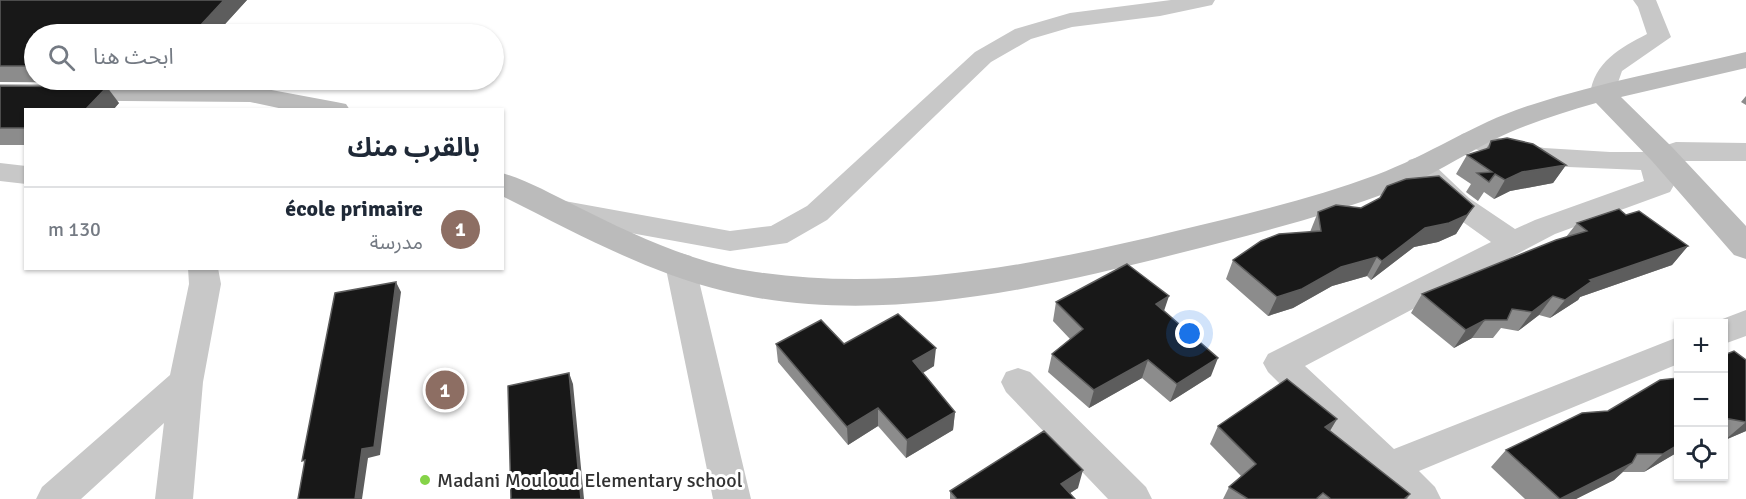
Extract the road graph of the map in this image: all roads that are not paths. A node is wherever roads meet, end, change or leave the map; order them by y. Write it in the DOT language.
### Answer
graph roads {
  1 [pos="1204,0"];
  2 [pos="1644,0"];
  3 [pos="1746,60"];
  4 [pos="0,92"];
  5 [pos="1603,95"];
  6 [pos="325,108"];
  7 [pos="1471,141"];
  8 [pos="1746,152"];
  9 [pos="1656,157"];
  10 [pos="1419,166"];
  11 [pos="0,172"];
  12 [pos="24,175"];
  13 [pos="504,184"];
  14 [pos="559,210"];
  15 [pos="1514,243"];
  16 [pos="1746,247"];
  17 [pos="680,264"];
  18 [pos="203,270"];
  19 [pos="1746,322"];
  20 [pos="1728,330"];
  21 [pos="1674,352"];
  22 [pos="186,382"];
  23 [pos="1018,382"];
  24 [pos="1389,467"];
  25 [pos="55,499"];
  26 [pos="174,499"];
  27 [pos="732,499"];
  28 [pos="1133,499"];
  29 [pos="1422,499"];
  1 -- 14 [label="street"];
  2 -- 5 [label="street"];
  3 -- 5 [label="main road"];
  4 -- 6 [label="main road"];
  5 -- 7 [label="main road"];
  5 -- 9 [label="main road"];
  7 -- 9 [label="street"];
  7 -- 10 [label="main road"];
  8 -- 9 [label="street"];
  9 -- 15 [label="street"];
  9 -- 16 [label="main road"];
  10 -- 15 [label="street"];
  10 -- 17 [label="main road"];
  11 -- 12 [label="street"];
  13 -- 14 [label="main road"];
  14 -- 17 [label="main road"];
  15 -- 24 [label="street"];
  17 -- 27 [label="street"];
  18 -- 22 [label="street"];
  19 -- 20 [label="street"];
  21 -- 24 [label="street"];
  22 -- 25 [label="street"];
  22 -- 26 [label="street"];
  23 -- 28 [label="street"];
  24 -- 29 [label="street"];
}
